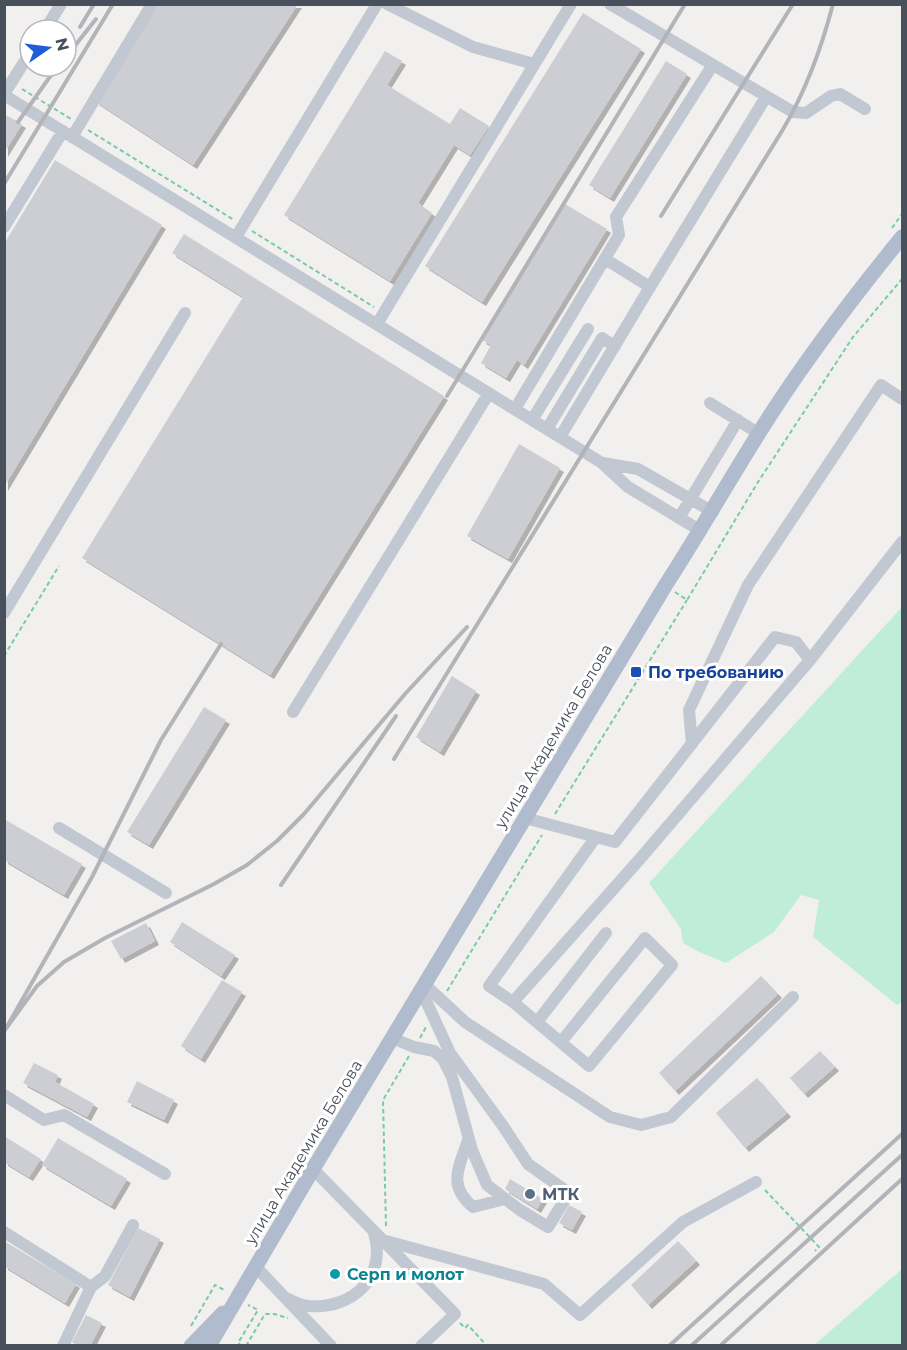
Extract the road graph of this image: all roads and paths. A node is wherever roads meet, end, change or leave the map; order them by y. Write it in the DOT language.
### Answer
graph roads {
  1 [pos="61,4"];
  2 [pos="153,4"];
  3 [pos="377,4"];
  4 [pos="387,4"];
  5 [pos="571,4"];
  6 [pos="612,5"];
  7 [pos="52,18"];
  8 [pos="534,64"];
  9 [pos="712,66"];
  10 [pos="18,72"];
  11 [pos="12,82"];
  12 [pos="4,94"];
  13 [pos="766,97"];
  14 [pos="865,109"];
  15 [pos="79,124"];
  16 [pos="67,134"];
  17 [pos="243,225"];
  18 [pos="4,227"];
  19 [pos="236,237"];
  20 [pos="903,237"];
  21 [pos="605,259"];
  22 [pos="903,279"];
  23 [pos="650,287"];
  24 [pos="384,313"];
  25 [pos="185,314"];
  26 [pos="569,318"];
  27 [pos="377,324"];
  28 [pos="588,329"];
  29 [pos="602,338"];
  30 [pos="615,346"];
  31 [pos="489,393"];
  32 [pos="903,399"];
  33 [pos="710,403"];
  34 [pos="515,409"];
  35 [pos="532,420"];
  36 [pos="738,420"];
  37 [pos="547,429"];
  38 [pos="758,433"];
  39 [pos="560,437"];
  40 [pos="602,463"];
  41 [pos="690,499"];
  42 [pos="712,512"];
  43 [pos="679,518"];
  44 [pos="701,531"];
  45 [pos="903,543"];
  46 [pos="58,566"];
  47 [pos="665,586"];
  48 [pos="687,600"];
  49 [pos="4,613"];
  50 [pos="4,656"];
  51 [pos="810,660"];
  52 [pos="293,712"];
  53 [pos="692,744"];
  54 [pos="525,818"];
  55 [pos="549,824"];
  56 [pos="59,828"];
  57 [pos="596,837"];
  58 [pos="166,893"];
  59 [pos="606,933"];
  60 [pos="422,987"];
  61 [pos="793,996"];
  62 [pos="442,1001"];
  63 [pos="513,1002"];
  64 [pos="433,1016"];
  65 [pos="537,1022"];
  66 [pos="392,1038"];
  67 [pos="561,1042"];
  68 [pos="414,1047"];
  69 [pos="4,1095"];
  70 [pos="468,1140"];
  71 [pos="313,1169"];
  72 [pos="165,1174"];
  73 [pos="756,1182"];
  74 [pos="505,1199"];
  75 [pos="133,1225"];
  76 [pos="372,1228"];
  77 [pos="4,1232"];
  78 [pos="386,1242"];
  79 [pos="815,1251"];
  80 [pos="255,1266"];
  81 [pos="215,1284"];
  82 [pos="90,1287"];
  83 [pos="286,1298"];
  84 [pos="236,1300"];
  85 [pos="201,1309"];
  86 [pos="258,1310"];
  87 [pos="453,1315"];
  88 [pos="290,1319"];
  89 [pos="63,1346"];
  90 [pos="191,1346"];
  91 [pos="209,1346"];
  92 [pos="218,1346"];
  93 [pos="244,1346"];
  94 [pos="331,1346"];
  95 [pos="421,1346"];
  96 [pos="487,1346"];
  1 -- 7 [label="lane"];
  2 -- 15 [label="lane"];
  3 -- 17 [label="lane"];
  4 -- 8 [label="lane"];
  5 -- 8 [label="lane"];
  6 -- 9 [label="lane"];
  8 -- 24 [label="lane"];
  9 -- 13 [label="lane"];
  9 -- 21 [label="lane"];
  10 -- 11 [label="lane"];
  11 -- 12 [label="lane"];
  11 -- 15 [label="path"];
  12 -- 16 [label="lane"];
  13 -- 14 [label="lane"];
  13 -- 23 [label="lane"];
  15 -- 16 [label="lane"];
  15 -- 17 [label="path"];
  16 -- 18 [label="lane"];
  16 -- 19 [label="lane"];
  17 -- 19 [label="lane"];
  17 -- 24 [label="path"];
  19 -- 27 [label="lane"];
  20 -- 38 [label="main road, улица Академика Белова"];
  21 -- 23 [label="lane"];
  21 -- 26 [label="lane"];
  22 -- 48 [label="path"];
  23 -- 30 [label="lane"];
  24 -- 27 [label="lane"];
  25 -- 49 [label="lane"];
  26 -- 28 [label="lane"];
  26 -- 34 [label="lane"];
  27 -- 31 [label="lane"];
  28 -- 29 [label="lane"];
  28 -- 35 [label="lane"];
  29 -- 30 [label="lane"];
  29 -- 37 [label="lane"];
  30 -- 39 [label="lane"];
  31 -- 34 [label="lane"];
  31 -- 52 [label="lane"];
  32 -- 53 [label="lane"];
  33 -- 36 [label="lane"];
  34 -- 35 [label="lane"];
  35 -- 37 [label="lane"];
  36 -- 38 [label="lane"];
  36 -- 41 [label="lane"];
  37 -- 39 [label="lane"];
  38 -- 42 [label="main road, улица Академика Белова"];
  39 -- 40 [label="lane"];
  40 -- 41 [label="lane"];
  40 -- 43 [label="lane"];
  41 -- 42 [label="lane"];
  41 -- 43 [label="lane"];
  42 -- 44 [label="main road, улица Академика Белова"];
  43 -- 44 [label="lane"];
  44 -- 47 [label="main road, улица Академика Белова"];
  45 -- 51 [label="lane"];
  46 -- 50 [label="path"];
  47 -- 48 [label="path"];
  47 -- 54 [label="main road, улица Академика Белова"];
  48 -- 55 [label="path"];
  51 -- 53 [label="lane"];
  51 -- 63 [label="lane"];
  53 -- 57 [label="lane"];
  54 -- 55 [label="lane"];
  54 -- 60 [label="main road, улица Академика Белова"];
  55 -- 57 [label="lane"];
  55 -- 62 [label="path"];
  56 -- 58 [label="lane"];
  57 -- 63 [label="lane"];
  59 -- 65 [label="lane"];
  60 -- 62 [label="lane"];
  60 -- 64 [label="lane"];
  60 -- 66 [label="main road, улица Академика Белова"];
  61 -- 62 [label="lane"];
  63 -- 65 [label="lane"];
  64 -- 68 [label="path"];
  64 -- 74 [label="lane"];
  65 -- 67 [label="lane"];
  66 -- 68 [label="lane"];
  66 -- 71 [label="main road, улица Академика Белова"];
  67 -- 67 [label="lane"];
  68 -- 70 [label="lane"];
  68 -- 78 [label="path"];
  69 -- 72 [label="lane"];
  70 -- 74 [label="lane"];
  70 -- 74 [label="lane"];
  71 -- 76 [label="lane"];
  71 -- 80 [label="main road, улица Академика Белова"];
  73 -- 78 [label="lane"];
  73 -- 79 [label="path"];
  75 -- 82 [label="lane"];
  76 -- 78 [label="lane"];
  76 -- 83 [label="lane"];
  77 -- 82 [label="lane"];
  78 -- 87 [label="lane"];
  80 -- 83 [label="lane"];
  80 -- 84 [label="main road, улица Академика Белова"];
  81 -- 85 [label="path"];
  82 -- 89 [label="lane"];
  83 -- 94 [label="lane"];
  84 -- 90 [label="main road"];
  84 -- 91 [label="main road"];
  84 -- 92 [label="main road"];
  86 -- 93 [label="path"];
  87 -- 95 [label="lane"];
  87 -- 96 [label="path"];
  88 -- 93 [label="path"];
}
